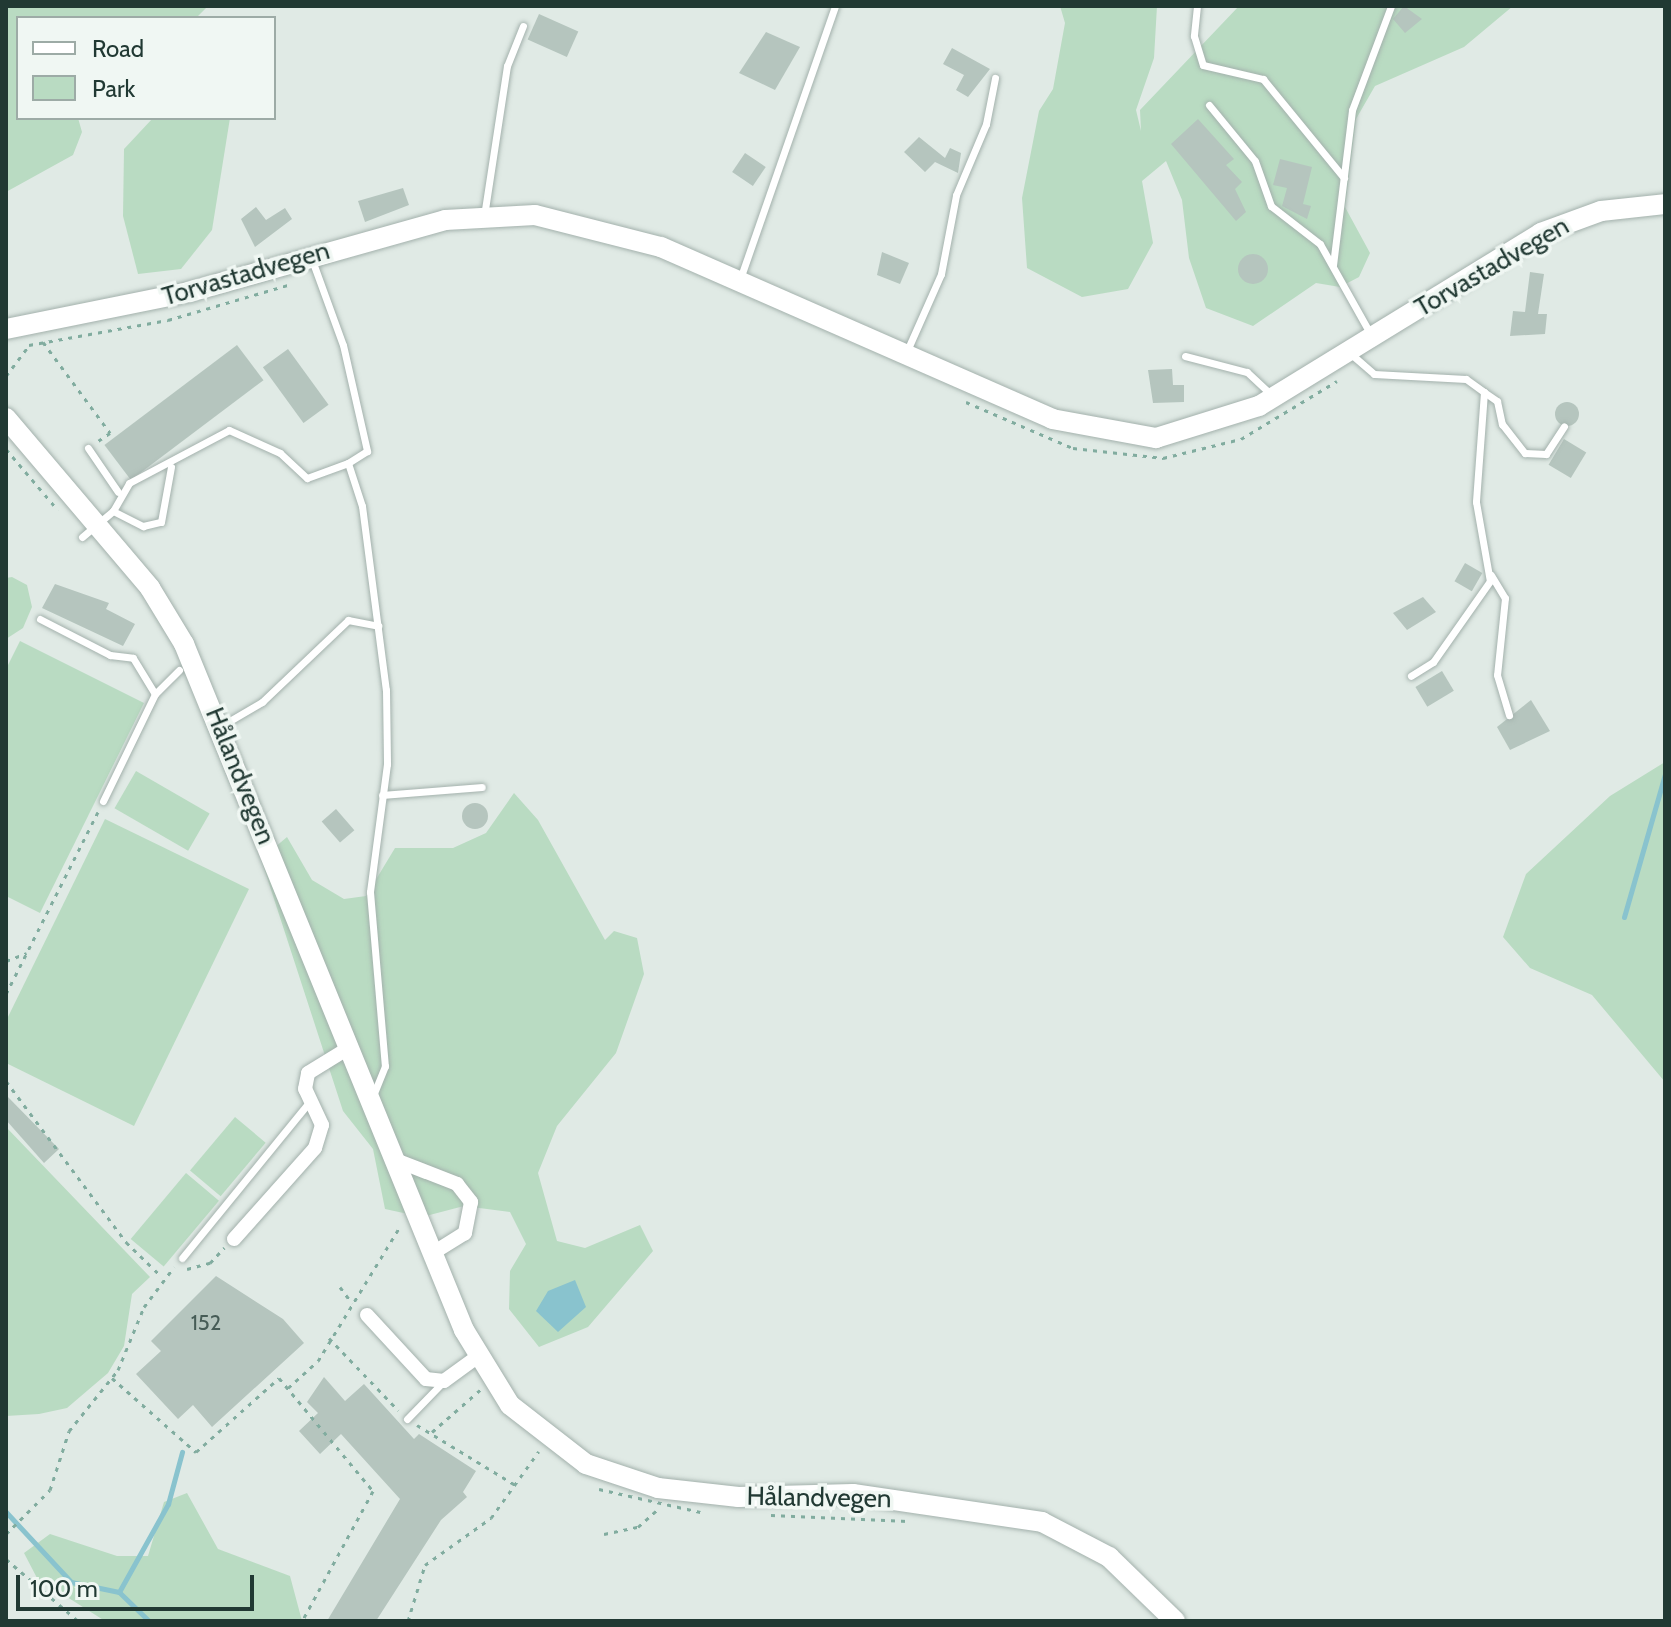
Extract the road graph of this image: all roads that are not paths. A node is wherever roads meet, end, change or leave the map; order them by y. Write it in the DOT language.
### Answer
graph roads {
  1 [pos="835,6"];
  2 [pos="1197,6"];
  3 [pos="1391,6"];
  4 [pos="523,26"];
  5 [pos="995,78"];
  6 [pos="1209,105"];
  7 [pos="1345,179"];
  8 [pos="1665,204"];
  9 [pos="484,216"];
  10 [pos="310,256"];
  11 [pos="1333,265"];
  12 [pos="739,281"];
  13 [pos="6,329"];
  14 [pos="1372,338"];
  15 [pos="1350,352"];
  16 [pos="905,355"];
  17 [pos="1185,356"];
  18 [pos="1484,392"];
  19 [pos="1273,397"];
  20 [pos="6,418"];
  21 [pos="1564,426"];
  22 [pos="88,448"];
  23 [pos="348,463"];
  24 [pos="171,467"];
  25 [pos="118,492"];
  26 [pos="113,511"];
  27 [pos="88,531"];
  28 [pos="1491,575"];
  29 [pos="40,619"];
  30 [pos="378,626"];
  31 [pos="179,670"];
  32 [pos="1411,676"];
  33 [pos="155,694"];
  34 [pos="1509,715"];
  35 [pos="221,726"];
  36 [pos="482,787"];
  37 [pos="382,795"];
  38 [pos="103,801"];
  39 [pos="347,1049"];
  40 [pos="368,1100"];
  41 [pos="310,1101"];
  42 [pos="393,1159"];
  43 [pos="234,1239"];
  44 [pos="432,1254"];
  45 [pos="182,1258"];
  46 [pos="367,1315"];
  47 [pos="471,1362"];
  48 [pos="444,1381"];
  49 [pos="407,1419"];
  50 [pos="1175,1621"];
  1 -- 12 [label="lane"];
  2 -- 7 [label="lane"];
  3 -- 7 [label="lane"];
  4 -- 9 [label="lane"];
  5 -- 16 [label="lane"];
  6 -- 11 [label="lane"];
  7 -- 11 [label="lane"];
  8 -- 14 [label="main road, Torvastadvegen"];
  9 -- 10 [label="main road, Torvastadvegen"];
  9 -- 12 [label="main road, Torvastadvegen"];
  10 -- 13 [label="main road, Torvastadvegen"];
  10 -- 23 [label="lane"];
  11 -- 14 [label="lane"];
  12 -- 16 [label="main road, Torvastadvegen"];
  14 -- 15 [label="main road, Torvastadvegen"];
  15 -- 18 [label="lane"];
  15 -- 19 [label="main road, Torvastadvegen"];
  16 -- 19 [label="main road, Torvastadvegen"];
  17 -- 19 [label="lane"];
  18 -- 21 [label="lane"];
  18 -- 28 [label="lane"];
  20 -- 27 [label="main road, Hålandvegen"];
  22 -- 25 [label="lane"];
  23 -- 24 [label="lane"];
  23 -- 30 [label="lane"];
  24 -- 25 [label="lane"];
  24 -- 26 [label="lane"];
  25 -- 26 [label="lane"];
  26 -- 27 [label="lane"];
  27 -- 35 [label="main road, Hålandvegen"];
  28 -- 32 [label="lane"];
  28 -- 34 [label="lane"];
  29 -- 33 [label="lane"];
  30 -- 35 [label="lane"];
  30 -- 37 [label="lane"];
  31 -- 33 [label="lane"];
  33 -- 38 [label="lane"];
  35 -- 39 [label="main road, Hålandvegen"];
  36 -- 37 [label="lane"];
  37 -- 40 [label="lane"];
  39 -- 40 [label="main road, Hålandvegen"];
  39 -- 41 [label="street"];
  40 -- 42 [label="main road, Hålandvegen"];
  41 -- 43 [label="street"];
  41 -- 45 [label="lane"];
  42 -- 44 [label="main road, Hålandvegen"];
  42 -- 44 [label="street"];
  44 -- 47 [label="main road, Hålandvegen"];
  46 -- 48 [label="street"];
  47 -- 48 [label="street"];
  47 -- 50 [label="main road, Hålandvegen"];
  48 -- 49 [label="lane"];
}
